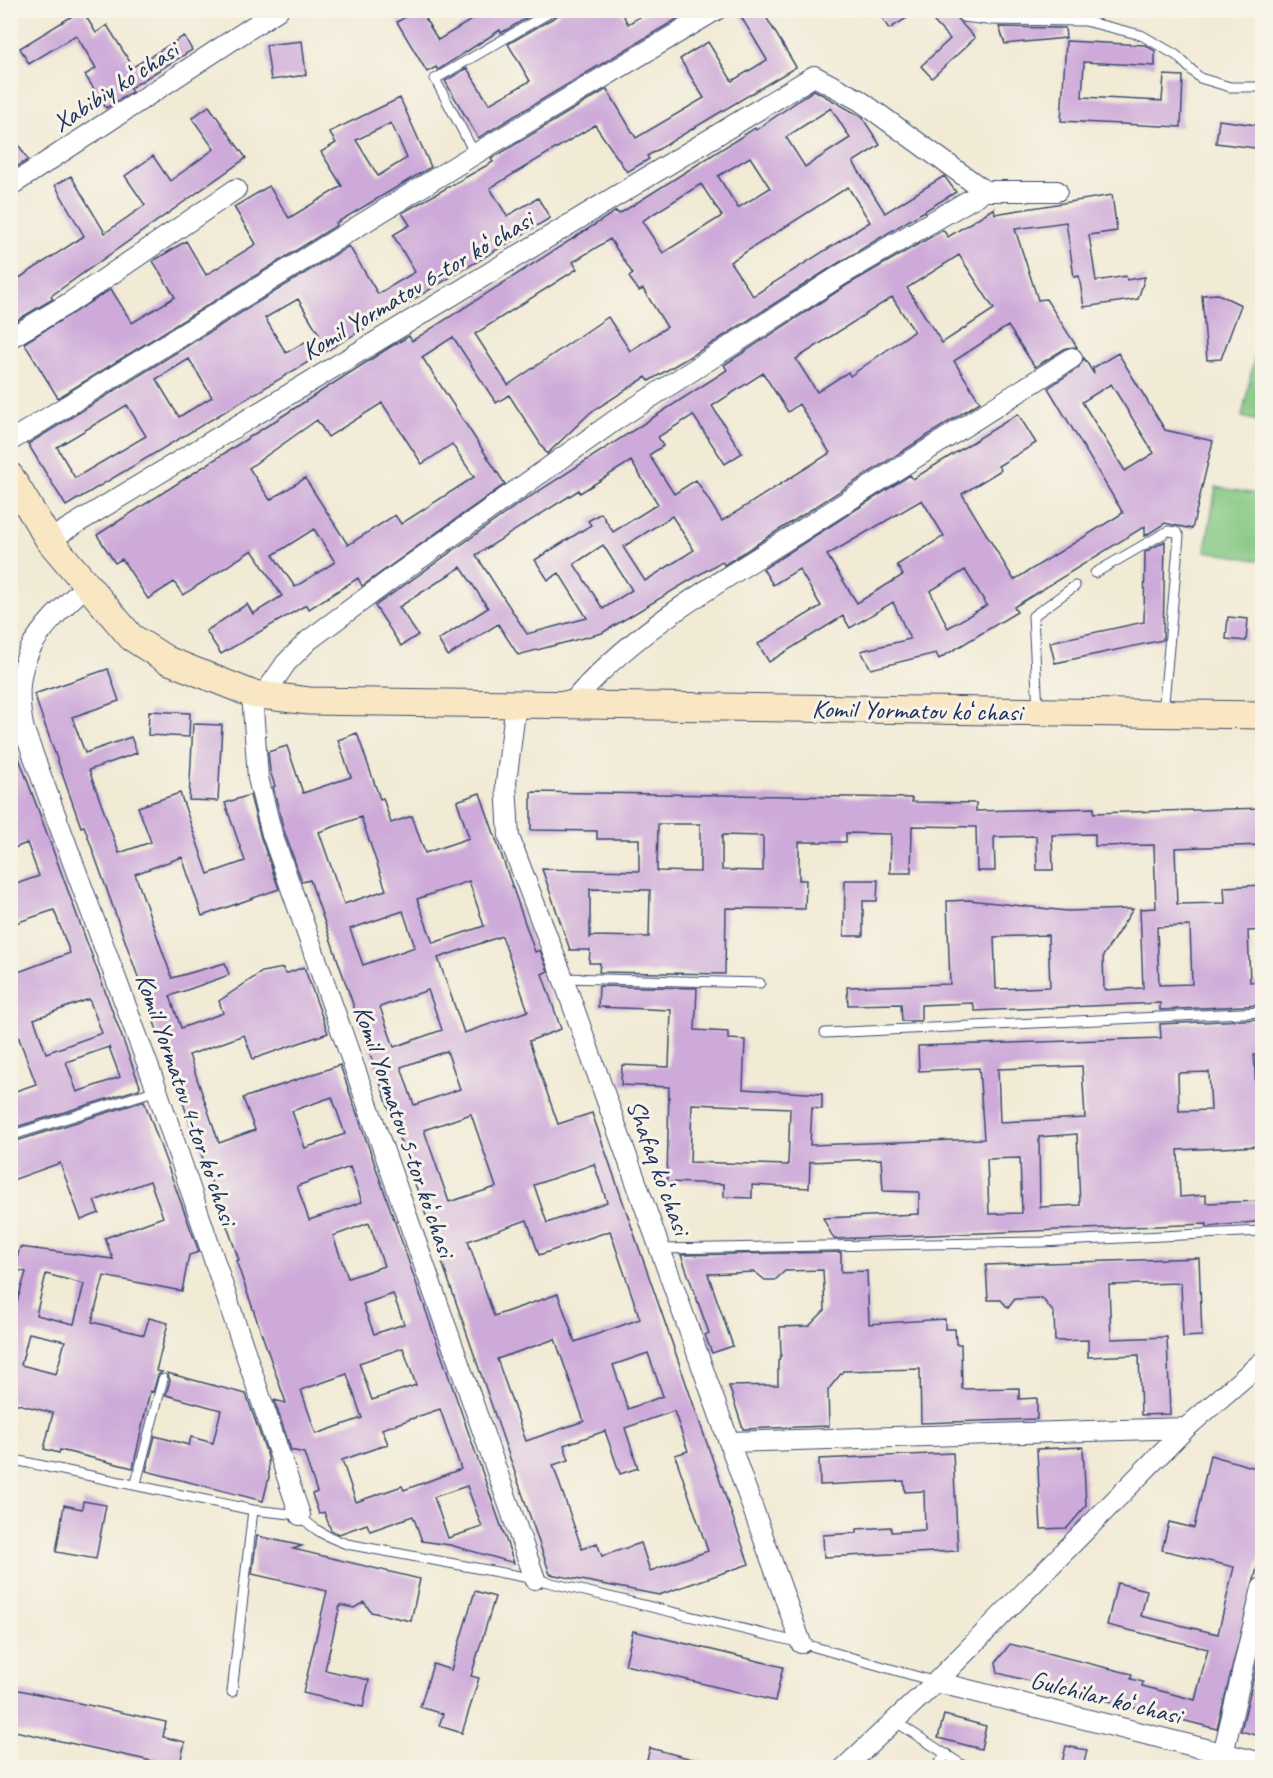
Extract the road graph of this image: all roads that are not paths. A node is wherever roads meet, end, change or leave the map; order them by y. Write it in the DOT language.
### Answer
graph roads {
  1 [pos="278,10"];
  2 [pos="554,10"];
  3 [pos="716,10"];
  4 [pos="957,10"];
  5 [pos="1263,87"];
  6 [pos="475,154"];
  7 [pos="10,186"];
  8 [pos="236,189"];
  9 [pos="985,191"];
  10 [pos="1057,191"];
  11 [pos="10,338"];
  12 [pos="1072,358"];
  13 [pos="10,441"];
  14 [pos="10,476"];
  15 [pos="49,540"];
  16 [pos="1095,573"];
  17 [pos="87,585"];
  18 [pos="1075,586"];
  19 [pos="258,694"];
  20 [pos="14,696"];
  21 [pos="516,703"];
  22 [pos="572,704"];
  23 [pos="1038,712"];
  24 [pos="1162,715"];
  25 [pos="1263,715"];
  26 [pos="562,978"];
  27 [pos="760,983"];
  28 [pos="1263,1012"];
  29 [pos="825,1033"];
  30 [pos="157,1090"];
  31 [pos="10,1136"];
  32 [pos="1263,1232"];
  33 [pos="660,1249"];
  34 [pos="1263,1362"];
  35 [pos="163,1379"];
  36 [pos="1186,1428"];
  37 [pos="729,1442"];
  38 [pos="10,1459"];
  39 [pos="136,1483"];
  40 [pos="253,1510"];
  41 [pos="300,1515"];
  42 [pos="535,1579"];
  43 [pos="1263,1588"];
  44 [pos="801,1643"];
  45 [pos="936,1682"];
  46 [pos="232,1692"];
  47 [pos="893,1720"];
  48 [pos="947,1754"];
  49 [pos="1223,1754"];
  50 [pos="1263,1763"];
  51 [pos="844,1767"];
  52 [pos="935,1767"];
  53 [pos="967,1767"];
  1 -- 7 [label="street, Xabibiy koʻchasi"];
  2 -- 6 [label="lane"];
  3 -- 6 [label="street"];
  4 -- 5 [label="lane"];
  6 -- 13 [label="street"];
  8 -- 11 [label="street"];
  9 -- 10 [label="street"];
  9 -- 15 [label="street, Komil Yormatov 6-tor koʻchasi"];
  9 -- 19 [label="street"];
  12 -- 22 [label="street"];
  14 -- 15 [label="street, Komil Yormatov koʻchasi"];
  15 -- 17 [label="street, Komil Yormatov koʻchasi"];
  16 -- 24 [label="lane"];
  17 -- 19 [label="street, Komil Yormatov koʻchasi"];
  17 -- 20 [label="street, Komil Yormatov 4-tor koʻchasi"];
  18 -- 23 [label="lane"];
  19 -- 21 [label="street, Komil Yormatov koʻchasi"];
  19 -- 42 [label="street, Komil Yormatov 5-tor koʻchasi"];
  20 -- 30 [label="street, Komil Yormatov 4-tor koʻchasi"];
  21 -- 22 [label="street, Komil Yormatov koʻchasi"];
  21 -- 26 [label="street, Shafaq koʻchasi"];
  22 -- 23 [label="street, Komil Yormatov koʻchasi"];
  23 -- 24 [label="street, Komil Yormatov koʻchasi"];
  24 -- 25 [label="street, Komil Yormatov koʻchasi"];
  26 -- 27 [label="lane"];
  26 -- 33 [label="street, Shafaq koʻchasi"];
  28 -- 29 [label="lane"];
  30 -- 31 [label="lane"];
  30 -- 41 [label="street, Komil Yormatov 4-tor koʻchasi"];
  32 -- 33 [label="lane"];
  33 -- 37 [label="street, Shafaq koʻchasi"];
  34 -- 36 [label="street"];
  35 -- 39 [label="lane"];
  36 -- 37 [label="street"];
  36 -- 45 [label="street"];
  37 -- 44 [label="street, Shafaq koʻchasi"];
  38 -- 39 [label="lane"];
  39 -- 40 [label="lane"];
  40 -- 41 [label="lane"];
  40 -- 46 [label="lane"];
  41 -- 42 [label="lane"];
  42 -- 44 [label="lane"];
  43 -- 49 [label="street"];
  44 -- 45 [label="lane"];
  45 -- 47 [label="street"];
  45 -- 49 [label="street, Gulchilar koʻchasi"];
  47 -- 48 [label="lane"];
  47 -- 51 [label="street"];
  48 -- 52 [label="lane"];
  48 -- 53 [label="lane"];
  49 -- 50 [label="street, Gulchilar koʻchasi"];
}
